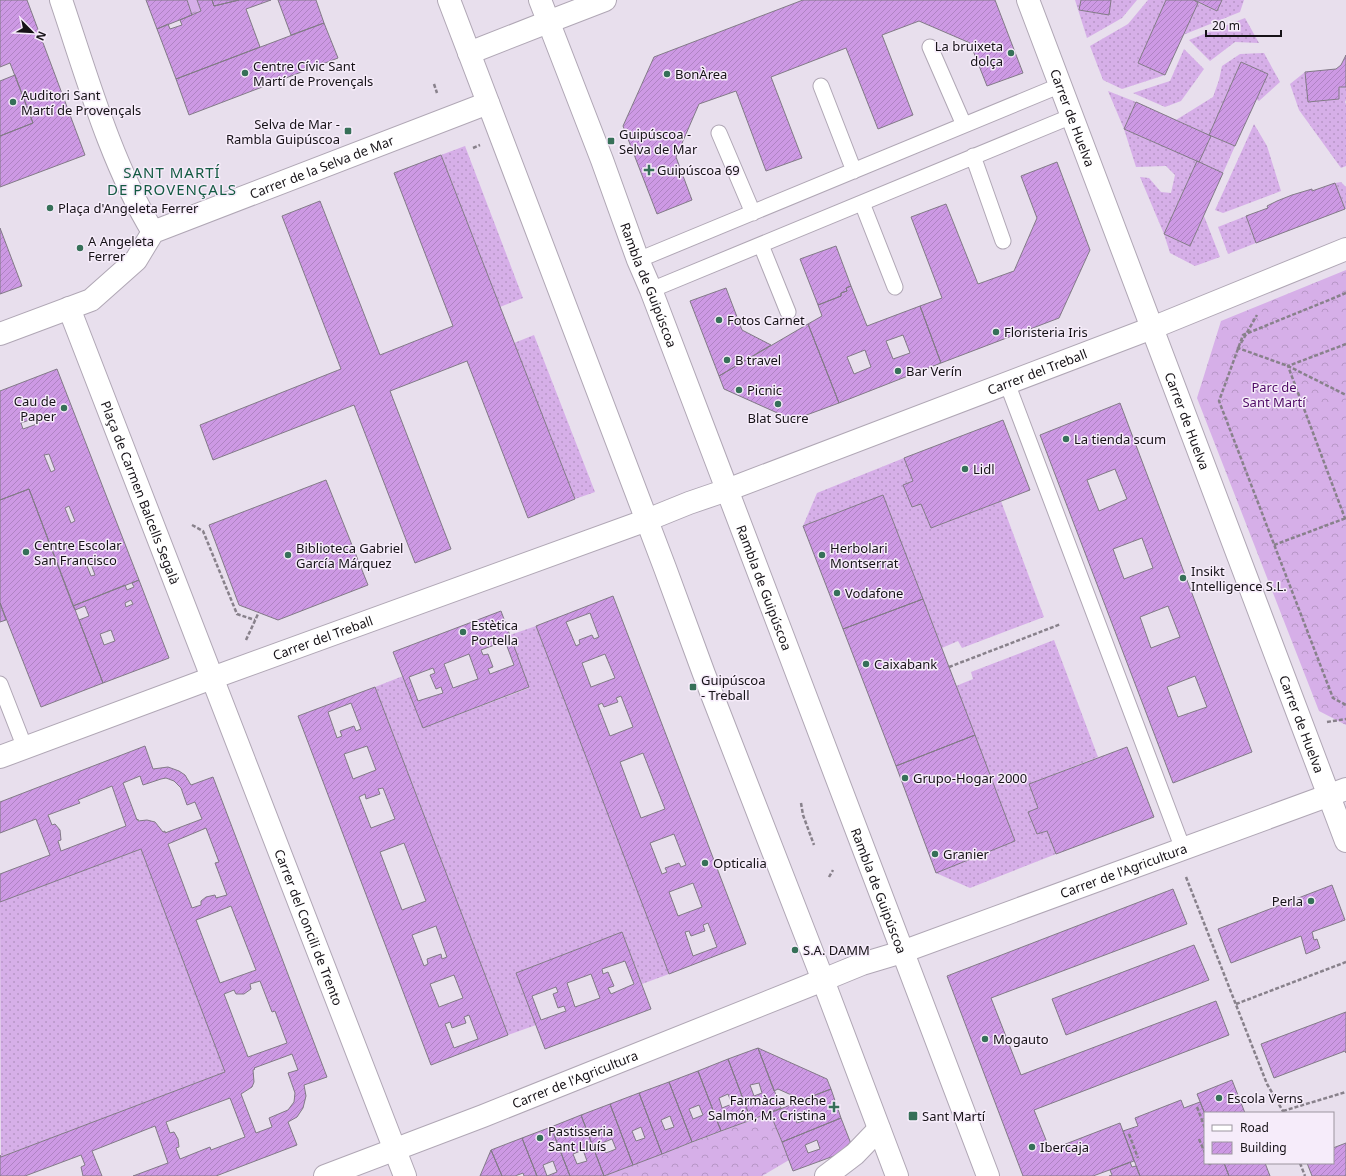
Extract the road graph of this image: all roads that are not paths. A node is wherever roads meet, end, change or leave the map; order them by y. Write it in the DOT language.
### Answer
graph roads {
  1 [pos="61,0"];
  2 [pos="449,0"];
  3 [pos="540,0"];
  4 [pos="605,0"];
  5 [pos="1028,0"];
  6 [pos="548,22"];
  7 [pos="930,47"];
  8 [pos="469,53"];
  9 [pos="1060,85"];
  10 [pos="821,86"];
  11 [pos="488,103"];
  12 [pos="1072,116"];
  13 [pos="964,125"];
  14 [pos="719,133"];
  15 [pos="973,156"];
  16 [pos="854,170"];
  17 [pos="862,203"];
  18 [pos="752,213"];
  19 [pos="153,232"];
  20 [pos="1003,241"];
  21 [pos="761,245"];
  22 [pos="1346,248"];
  23 [pos="638,260"];
  24 [pos="895,287"];
  25 [pos="651,290"];
  26 [pos="69,308"];
  27 [pos="788,312"];
  28 [pos="1152,328"];
  29 [pos="0,334"];
  30 [pos="1007,383"];
  31 [pos="727,490"];
  32 [pos="647,520"];
  33 [pos="212,678"];
  34 [pos="0,684"];
  35 [pos="25,748"];
  36 [pos="0,757"];
  37 [pos="1337,792"];
  38 [pos="1346,841"];
  39 [pos="1183,848"];
  40 [pos="902,952"];
  41 [pos="823,980"];
  42 [pos="878,1129"];
  43 [pos="395,1150"];
  44 [pos="325,1176"];
  45 [pos="405,1176"];
  46 [pos="826,1176"];
  47 [pos="897,1176"];
  48 [pos="988,1176"];
  1 -- 19 [label="street"];
  2 -- 8 [label="street"];
  3 -- 6 [label="street, Rambla de Guipúscoa"];
  4 -- 6 [label="street"];
  5 -- 9 [label="street, Carrer de Huelva"];
  6 -- 8 [label="street"];
  6 -- 23 [label="street, Rambla de Guipúscoa"];
  7 -- 13 [label="lane"];
  8 -- 11 [label="street"];
  9 -- 12 [label="street, Carrer de Huelva"];
  9 -- 13 [label="lane"];
  10 -- 16 [label="lane"];
  11 -- 19 [label="street, Carrer de la Selva de Mar"];
  11 -- 32 [label="street"];
  12 -- 15 [label="lane"];
  12 -- 28 [label="street, Carrer de Huelva"];
  13 -- 16 [label="lane"];
  14 -- 18 [label="lane"];
  15 -- 17 [label="lane"];
  15 -- 20 [label="lane"];
  16 -- 18 [label="lane"];
  17 -- 21 [label="lane"];
  17 -- 24 [label="lane"];
  18 -- 23 [label="lane"];
  19 -- 26 [label="street"];
  21 -- 25 [label="lane"];
  21 -- 27 [label="lane"];
  22 -- 28 [label="street, Carrer del Treball"];
  23 -- 25 [label="street, Rambla de Guipúscoa"];
  25 -- 31 [label="street, Rambla de Guipúscoa"];
  26 -- 29 [label="street"];
  26 -- 33 [label="street, Plaça de Carmen Balcells Segalà"];
  28 -- 30 [label="street, Carrer del Treball"];
  28 -- 37 [label="street, Carrer de Huelva"];
  30 -- 31 [label="street, Carrer del Treball"];
  30 -- 39 [label="lane"];
  31 -- 32 [label="street, Carrer del Treball"];
  31 -- 40 [label="street, Rambla de Guipúscoa"];
  32 -- 33 [label="street, Carrer del Treball"];
  32 -- 41 [label="street"];
  33 -- 35 [label="street, Carrer del Treball"];
  33 -- 43 [label="street, Carrer del Concili de Trento"];
  34 -- 35 [label="lane"];
  35 -- 36 [label="street, Carrer del Treball"];
  37 -- 38 [label="street, Carrer de Huelva"];
  37 -- 39 [label="street, Carrer de l'Agricultura"];
  39 -- 40 [label="street, Carrer de l'Agricultura"];
  40 -- 41 [label="street, Carrer de l'Agricultura"];
  40 -- 48 [label="street, Rambla de Guipúscoa"];
  41 -- 42 [label="street"];
  41 -- 43 [label="street, Carrer de l'Agricultura"];
  42 -- 46 [label="street"];
  42 -- 47 [label="street"];
  43 -- 44 [label="street, Carrer de l'Agricultura"];
  43 -- 45 [label="street, Carrer del Concili de Trento"];
}
